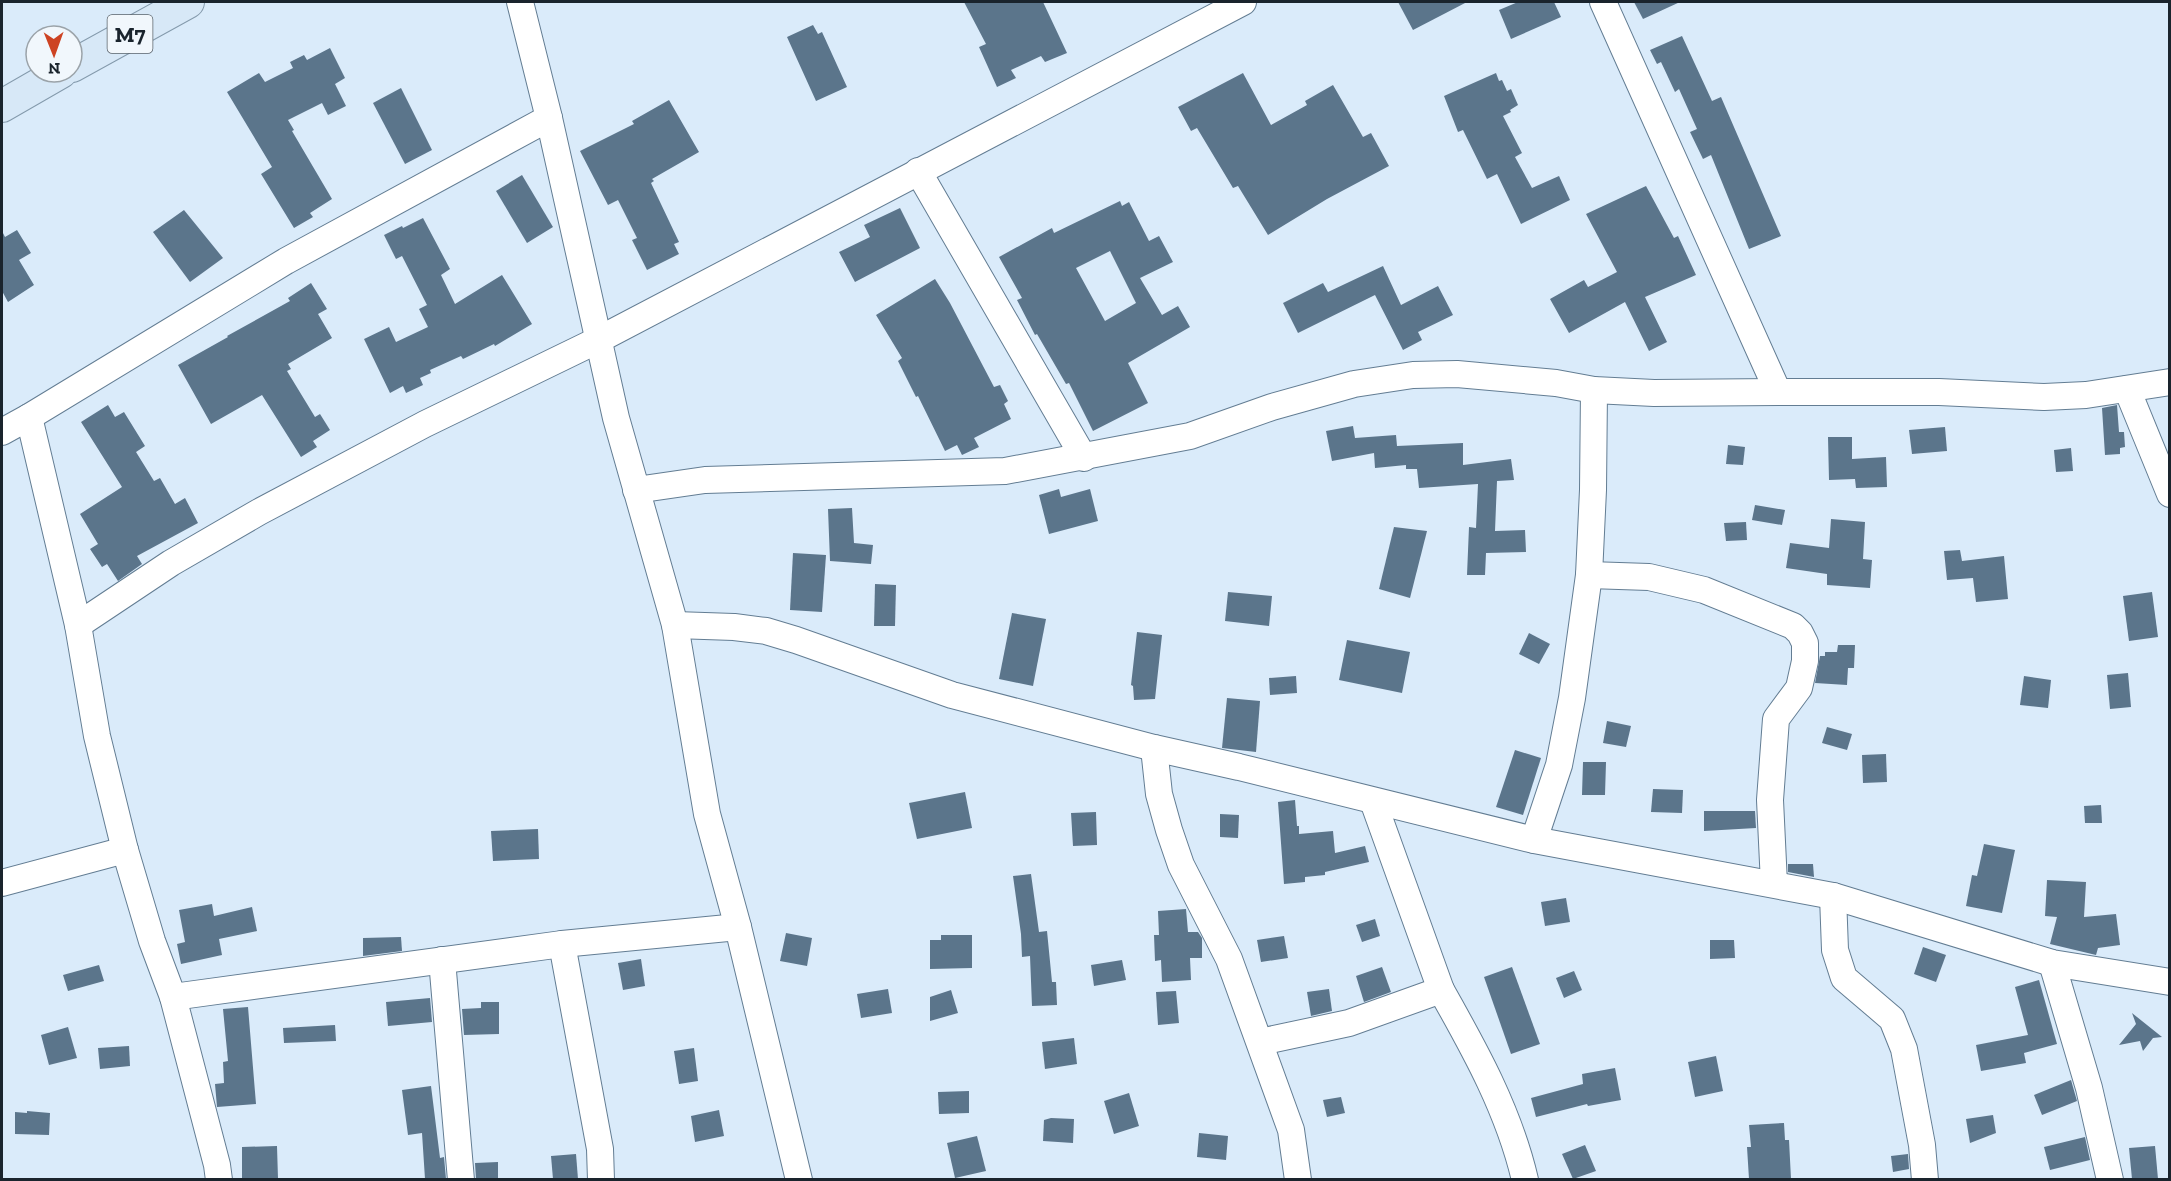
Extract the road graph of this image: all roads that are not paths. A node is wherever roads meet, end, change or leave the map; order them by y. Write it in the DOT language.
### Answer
graph roads {
  1 [pos="188,2"];
  2 [pos="520,2"];
  3 [pos="1243,2"];
  4 [pos="1603,2"];
  5 [pos="84,59"];
  6 [pos="40,84"];
  7 [pos="2,106"];
  8 [pos="549,118"];
  9 [pos="918,171"];
  10 [pos="598,340"];
  11 [pos="2169,382"];
  12 [pos="2127,389"];
  13 [pos="1594,390"];
  14 [pos="1778,392"];
  15 [pos="29,417"];
  16 [pos="2,432"];
  17 [pos="1084,458"];
  18 [pos="636,490"];
  19 [pos="2169,494"];
  20 [pos="1589,575"];
  21 [pos="78,625"];
  22 [pos="675,625"];
  23 [pos="1154,748"];
  24 [pos="1373,801"];
  25 [pos="1534,840"];
  26 [pos="125,850"];
  27 [pos="2,883"];
  28 [pos="1774,884"];
  29 [pos="1833,896"];
  30 [pos="738,927"];
  31 [pos="562,944"];
  32 [pos="442,960"];
  33 [pos="2052,963"];
  34 [pos="2169,982"];
  35 [pos="1441,990"];
  36 [pos="173,997"];
  37 [pos="1260,1042"];
  38 [pos="219,1179"];
  39 [pos="461,1179"];
  40 [pos="601,1179"];
  41 [pos="799,1179"];
  42 [pos="1298,1179"];
  43 [pos="1525,1179"];
  44 [pos="1925,1179"];
  45 [pos="2110,1179"];
  1 -- 5 [label="main road, M7"];
  2 -- 8 [label="street"];
  3 -- 9 [label="street"];
  4 -- 14 [label="street"];
  6 -- 7 [label="main road"];
  8 -- 10 [label="street"];
  8 -- 15 [label="street"];
  9 -- 10 [label="street"];
  9 -- 17 [label="street"];
  10 -- 18 [label="street"];
  10 -- 21 [label="street"];
  11 -- 12 [label="street"];
  12 -- 14 [label="street"];
  12 -- 19 [label="street"];
  13 -- 14 [label="street"];
  13 -- 17 [label="street"];
  13 -- 20 [label="street"];
  15 -- 16 [label="street"];
  15 -- 21 [label="street"];
  17 -- 18 [label="street"];
  18 -- 22 [label="street"];
  20 -- 25 [label="street"];
  20 -- 28 [label="street"];
  21 -- 26 [label="street"];
  22 -- 23 [label="street"];
  22 -- 30 [label="street"];
  23 -- 24 [label="street"];
  23 -- 37 [label="street"];
  24 -- 25 [label="street"];
  24 -- 35 [label="street"];
  25 -- 28 [label="street"];
  26 -- 27 [label="street"];
  26 -- 36 [label="street"];
  28 -- 29 [label="street"];
  29 -- 33 [label="street"];
  29 -- 44 [label="street"];
  30 -- 31 [label="street"];
  30 -- 41 [label="street"];
  31 -- 32 [label="street"];
  31 -- 40 [label="street"];
  32 -- 36 [label="street"];
  32 -- 39 [label="street"];
  33 -- 34 [label="street"];
  33 -- 45 [label="street"];
  35 -- 37 [label="street"];
  35 -- 43 [label="street"];
  36 -- 38 [label="street"];
  37 -- 42 [label="street"];
}
